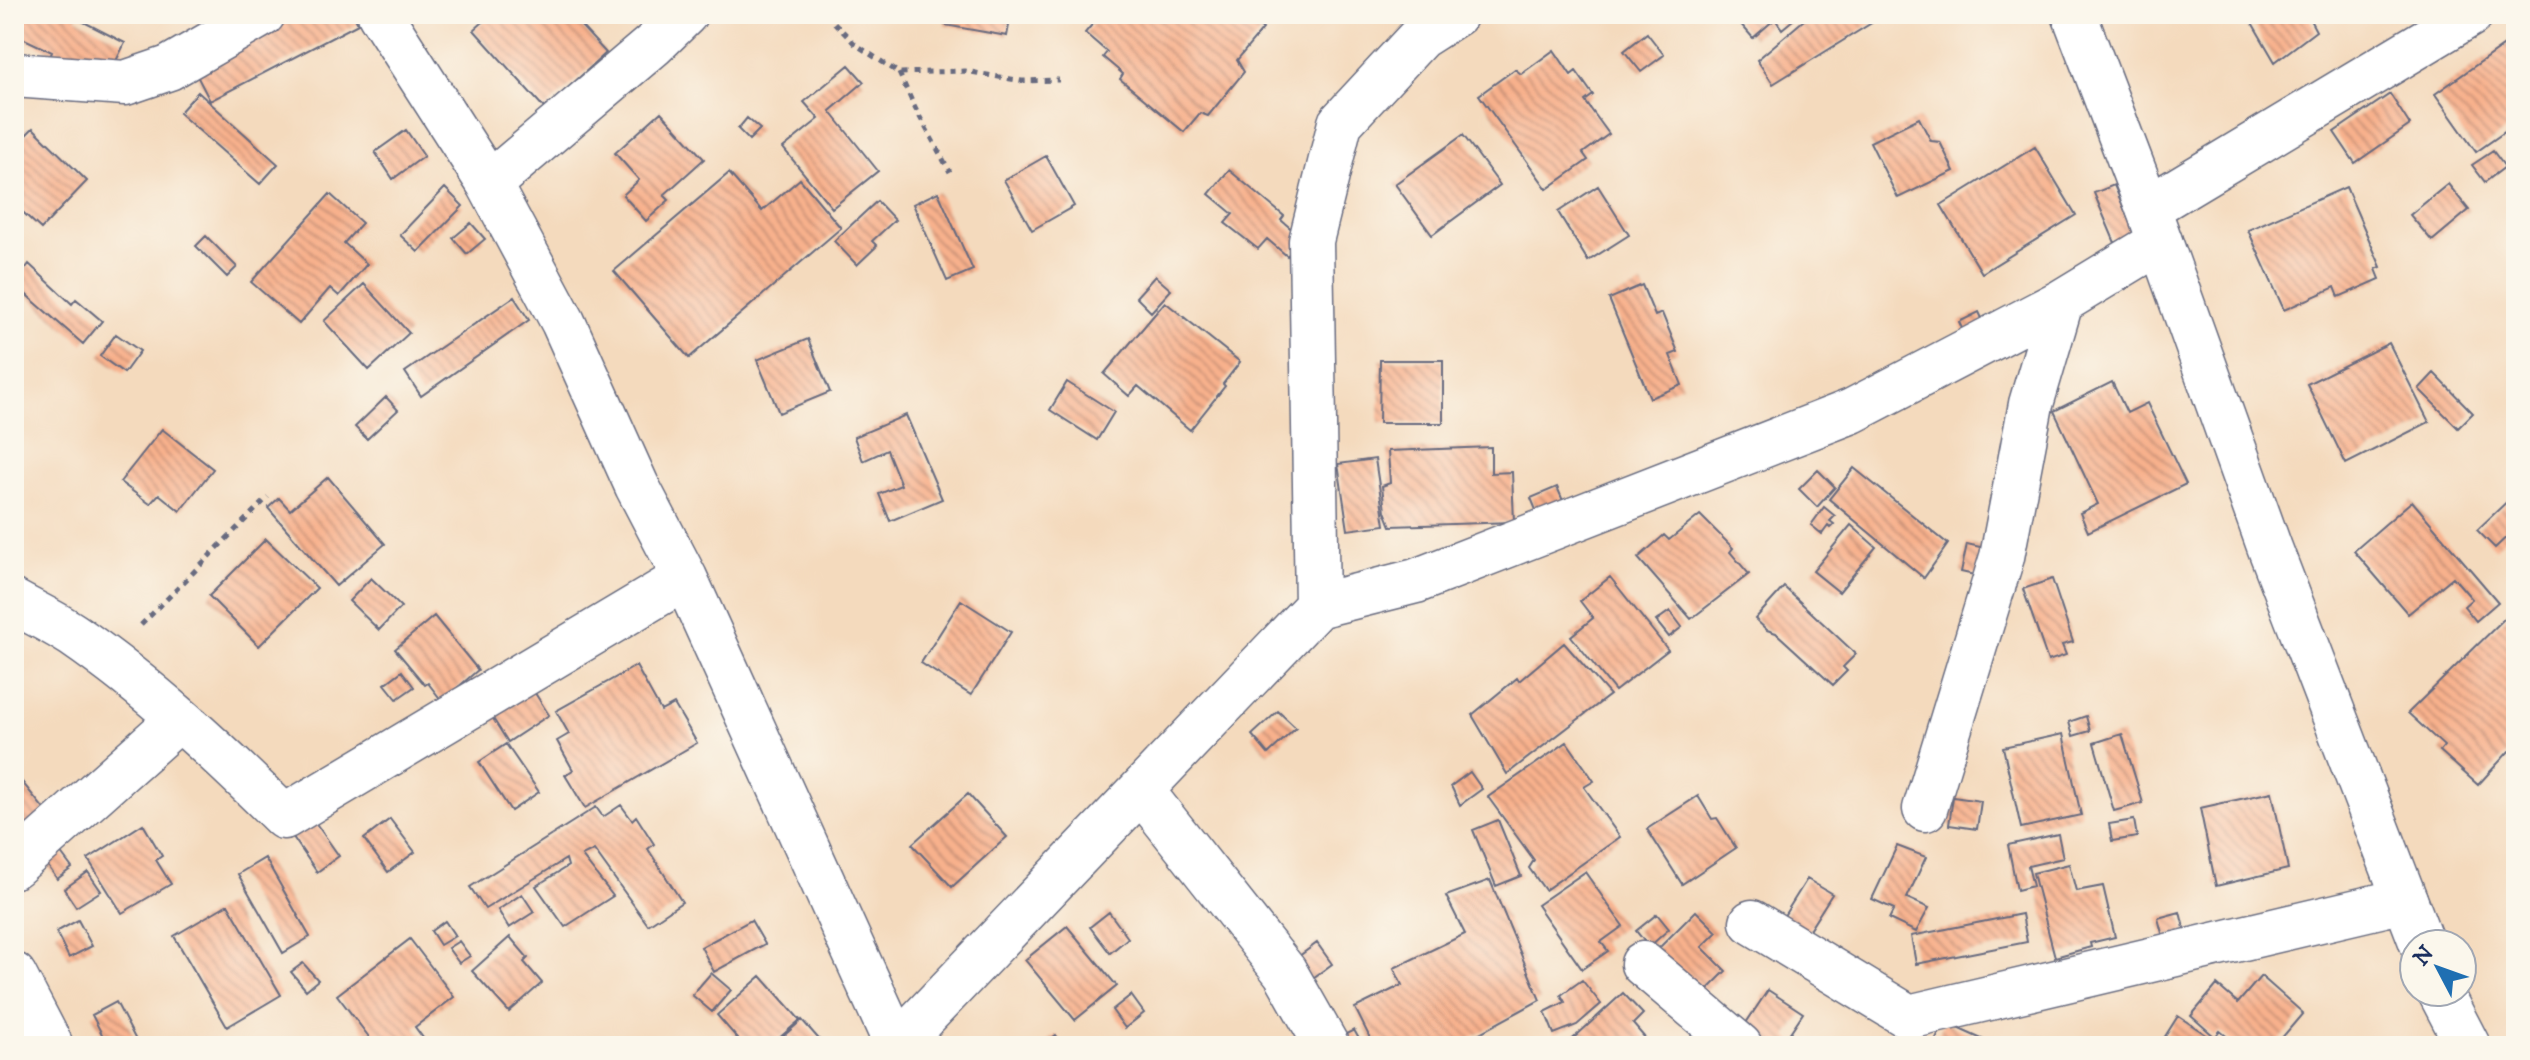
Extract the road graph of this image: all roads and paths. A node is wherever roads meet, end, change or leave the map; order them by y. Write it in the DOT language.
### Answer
graph roads {
  1 [pos="263,14"];
  2 [pos="380,14"];
  3 [pos="685,14"];
  4 [pos="826,14"];
  5 [pos="1456,14"];
  6 [pos="2074,14"];
  7 [pos="2471,14"];
  8 [pos="899,73"];
  9 [pos="14,75"];
  10 [pos="1059,80"];
  11 [pos="950,172"];
  12 [pos="489,184"];
  13 [pos="2154,225"];
  14 [pos="2061,302"];
  15 [pos="268,497"];
  16 [pos="685,578"];
  17 [pos="14,602"];
  18 [pos="1317,606"];
  19 [pos="107,660"];
  20 [pos="179,719"];
  21 [pos="1141,790"];
  22 [pos="1925,809"];
  23 [pos="14,866"];
  24 [pos="2405,900"];
  25 [pos="1752,922"];
  26 [pos="2416,928"];
  27 [pos="1643,964"];
  28 [pos="14,975"];
  29 [pos="2448,1008"];
  30 [pos="1902,1032"];
  31 [pos="51,1046"];
  32 [pos="897,1046"];
  33 [pos="1327,1046"];
  34 [pos="1740,1046"];
  35 [pos="2468,1046"];
  1 -- 9 [label="street"];
  2 -- 12 [label="street"];
  3 -- 12 [label="street"];
  4 -- 8 [label="path"];
  5 -- 18 [label="street"];
  6 -- 13 [label="street"];
  7 -- 13 [label="street"];
  8 -- 10 [label="path"];
  8 -- 11 [label="path"];
  12 -- 16 [label="street"];
  13 -- 14 [label="street"];
  13 -- 24 [label="street"];
  14 -- 18 [label="street"];
  14 -- 22 [label="street"];
  15 -- 19 [label="path"];
  16 -- 20 [label="street"];
  16 -- 32 [label="street"];
  17 -- 19 [label="street"];
  18 -- 21 [label="street"];
  19 -- 20 [label="street"];
  20 -- 23 [label="street"];
  21 -- 32 [label="street"];
  21 -- 33 [label="street"];
  24 -- 26 [label="street"];
  24 -- 30 [label="street"];
  25 -- 30 [label="street"];
  27 -- 34 [label="street"];
  28 -- 31 [label="street"];
  29 -- 35 [label="street"];
}
